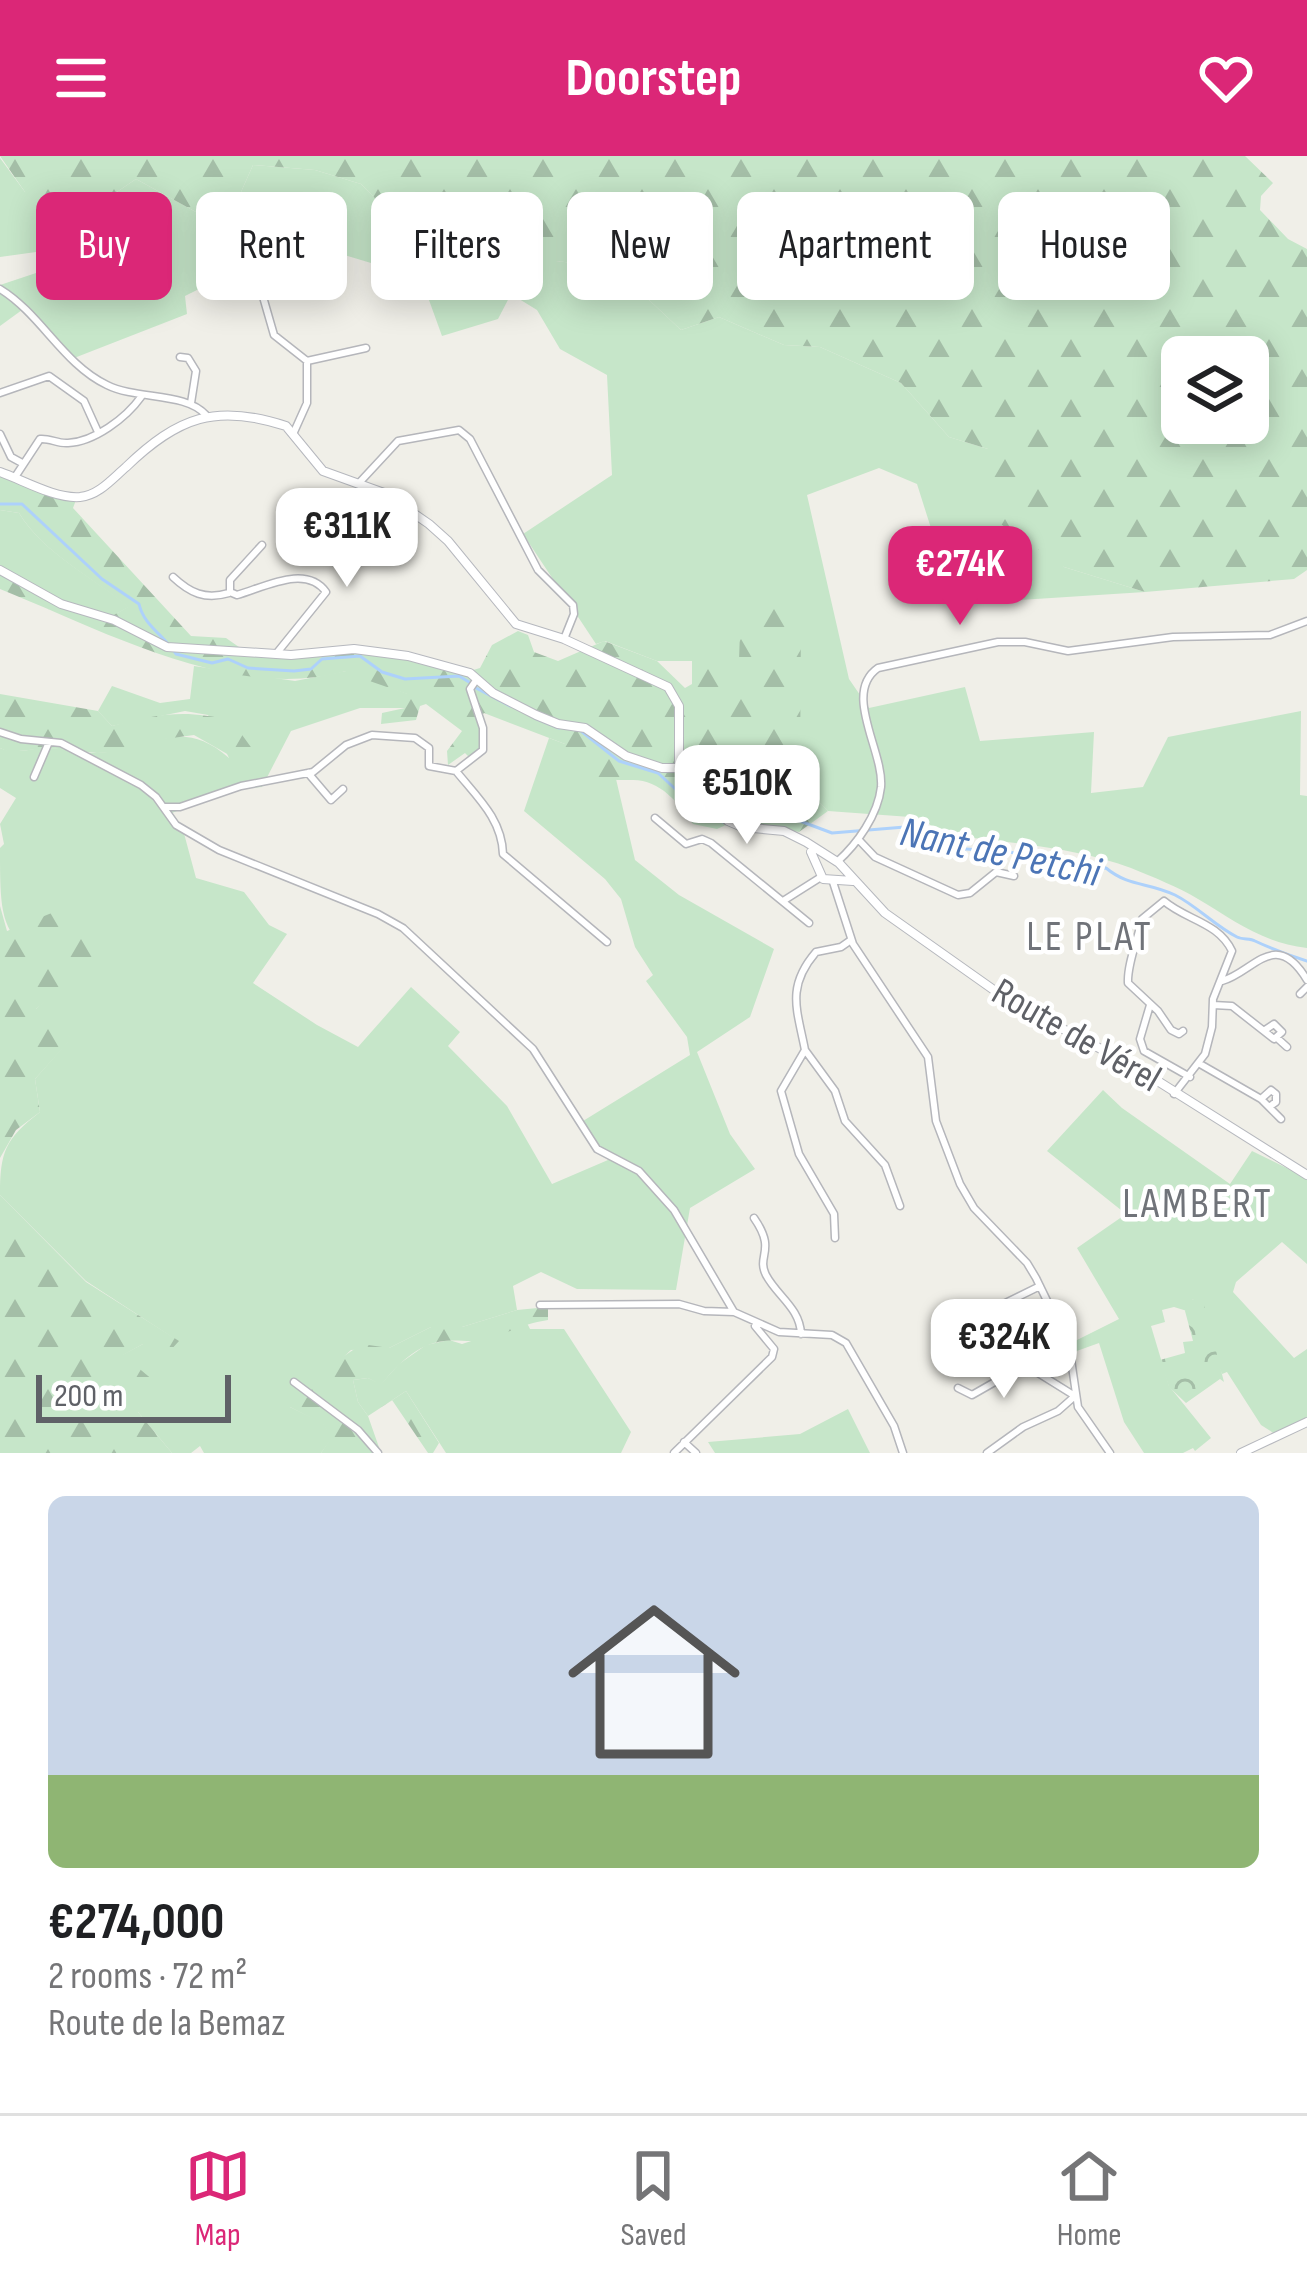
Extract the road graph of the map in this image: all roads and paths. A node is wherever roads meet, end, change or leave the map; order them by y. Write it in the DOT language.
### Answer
graph roads {
  1 [pos="0,290"];
  2 [pos="264,300"];
  3 [pos="366,348"];
  4 [pos="180,357"];
  5 [pos="307,361"];
  6 [pos="0,393"];
  7 [pos="141,397"];
  8 [pos="191,403"];
  9 [pos="206,415"];
  10 [pos="98,432"];
  11 [pos="294,432"];
  12 [pos="0,434"];
  13 [pos="22,464"];
  14 [pos="0,472"];
  15 [pos="15,477"];
  16 [pos="358,484"];
  17 [pos="262,545"];
  18 [pos="0,570"];
  19 [pos="172,577"];
  20 [pos="230,592"];
  21 [pos="1307,621"];
  22 [pos="564,639"];
  23 [pos="276,654"];
  24 [pos="474,684"];
  25 [pos="0,732"];
  26 [pos="49,742"];
  27 [pos="678,764"];
  28 [pos="456,771"];
  29 [pos="308,773"];
  30 [pos="34,777"];
  31 [pos="343,789"];
  32 [pos="165,808"];
  33 [pos="655,818"];
  34 [pos="860,835"];
  35 [pos="799,838"];
  36 [pos="836,862"];
  37 [pos="820,872"];
  38 [pos="1014,876"];
  39 [pos="836,880"];
  40 [pos="856,882"];
  41 [pos="782,902"];
  42 [pos="809,923"];
  43 [pos="852,940"];
  44 [pos="607,942"];
  45 [pos="1222,980"];
  46 [pos="1307,983"];
  47 [pos="1300,994"];
  48 [pos="1150,1005"];
  49 [pos="1213,1005"];
  50 [pos="1183,1031"];
  51 [pos="1287,1047"];
  52 [pos="805,1050"];
  53 [pos="1200,1064"];
  54 [pos="1190,1077"];
  55 [pos="1174,1094"];
  56 [pos="1261,1099"];
  57 [pos="1185,1100"];
  58 [pos="1269,1107"];
  59 [pos="1281,1119"];
  60 [pos="1307,1175"];
  61 [pos="900,1206"];
  62 [pos="754,1218"];
  63 [pos="835,1238"];
  64 [pos="1040,1286"];
  65 [pos="540,1305"];
  66 [pos="734,1312"];
  67 [pos="964,1323"];
  68 [pos="754,1324"];
  69 [pos="801,1334"];
  70 [pos="294,1382"];
  71 [pos="958,1388"];
  72 [pos="1075,1396"];
  73 [pos="1307,1422"];
  74 [pos="684,1442"];
  75 [pos="378,1453"];
  76 [pos="674,1453"];
  77 [pos="696,1453"];
  78 [pos="903,1453"];
  79 [pos="986,1453"];
  80 [pos="1110,1453"];
  81 [pos="1240,1453"];
  1 -- 7 [label="street"];
  2 -- 5 [label="street"];
  3 -- 5 [label="street"];
  4 -- 8 [label="street"];
  5 -- 11 [label="street"];
  6 -- 10 [label="street"];
  7 -- 8 [label="street"];
  7 -- 10 [label="street"];
  8 -- 9 [label="street"];
  9 -- 11 [label="street"];
  9 -- 15 [label="street"];
  10 -- 13 [label="street"];
  11 -- 16 [label="street"];
  12 -- 13 [label="street"];
  13 -- 15 [label="street"];
  14 -- 15 [label="street"];
  16 -- 22 [label="street"];
  16 -- 22 [label="street"];
  17 -- 20 [label="street"];
  18 -- 23 [label="street"];
  19 -- 20 [label="street"];
  20 -- 23 [label="street"];
  21 -- 34 [label="street"];
  22 -- 27 [label="street"];
  23 -- 24 [label="street"];
  24 -- 27 [label="street"];
  24 -- 28 [label="street"];
  25 -- 26 [label="street"];
  26 -- 30 [label="street"];
  26 -- 32 [label="street"];
  27 -- 35 [label="street, Route de Vérel"];
  28 -- 29 [label="street"];
  28 -- 44 [label="street"];
  29 -- 31 [label="street"];
  29 -- 32 [label="street"];
  32 -- 66 [label="street"];
  33 -- 41 [label="street"];
  34 -- 36 [label="street"];
  34 -- 38 [label="street"];
  35 -- 36 [label="street, Route de Vérel"];
  35 -- 37 [label="street"];
  36 -- 37 [label="street"];
  36 -- 39 [label="street"];
  36 -- 40 [label="street, Route de Vérel"];
  37 -- 39 [label="street, Route de Vérel"];
  37 -- 41 [label="street"];
  39 -- 40 [label="street, Route de Vérel"];
  39 -- 43 [label="street"];
  40 -- 55 [label="street, Route de Vérel"];
  41 -- 42 [label="street"];
  43 -- 52 [label="street"];
  43 -- 64 [label="street"];
  45 -- 46 [label="street"];
  45 -- 48 [label="street"];
  45 -- 49 [label="street"];
  46 -- 47 [label="street"];
  48 -- 50 [label="street"];
  48 -- 54 [label="street"];
  49 -- 51 [label="street"];
  49 -- 53 [label="street"];
  52 -- 61 [label="street"];
  52 -- 63 [label="street"];
  53 -- 54 [label="street"];
  53 -- 56 [label="street"];
  54 -- 55 [label="street"];
  54 -- 57 [label="street"];
  55 -- 57 [label="street, Route de Vérel"];
  56 -- 58 [label="street"];
  56 -- 58 [label="street"];
  57 -- 60 [label="street, Route de Vérel"];
  58 -- 59 [label="street"];
  62 -- 69 [label="street"];
  64 -- 67 [label="street"];
  64 -- 72 [label="street"];
  65 -- 66 [label="street"];
  66 -- 68 [label="street"];
  68 -- 69 [label="street"];
  68 -- 74 [label="street"];
  69 -- 78 [label="street"];
  70 -- 75 [label="street"];
  71 -- 72 [label="street"];
  72 -- 79 [label="street"];
  72 -- 80 [label="street"];
  73 -- 81 [label="street"];
  74 -- 76 [label="street"];
  74 -- 77 [label="street"];
}
